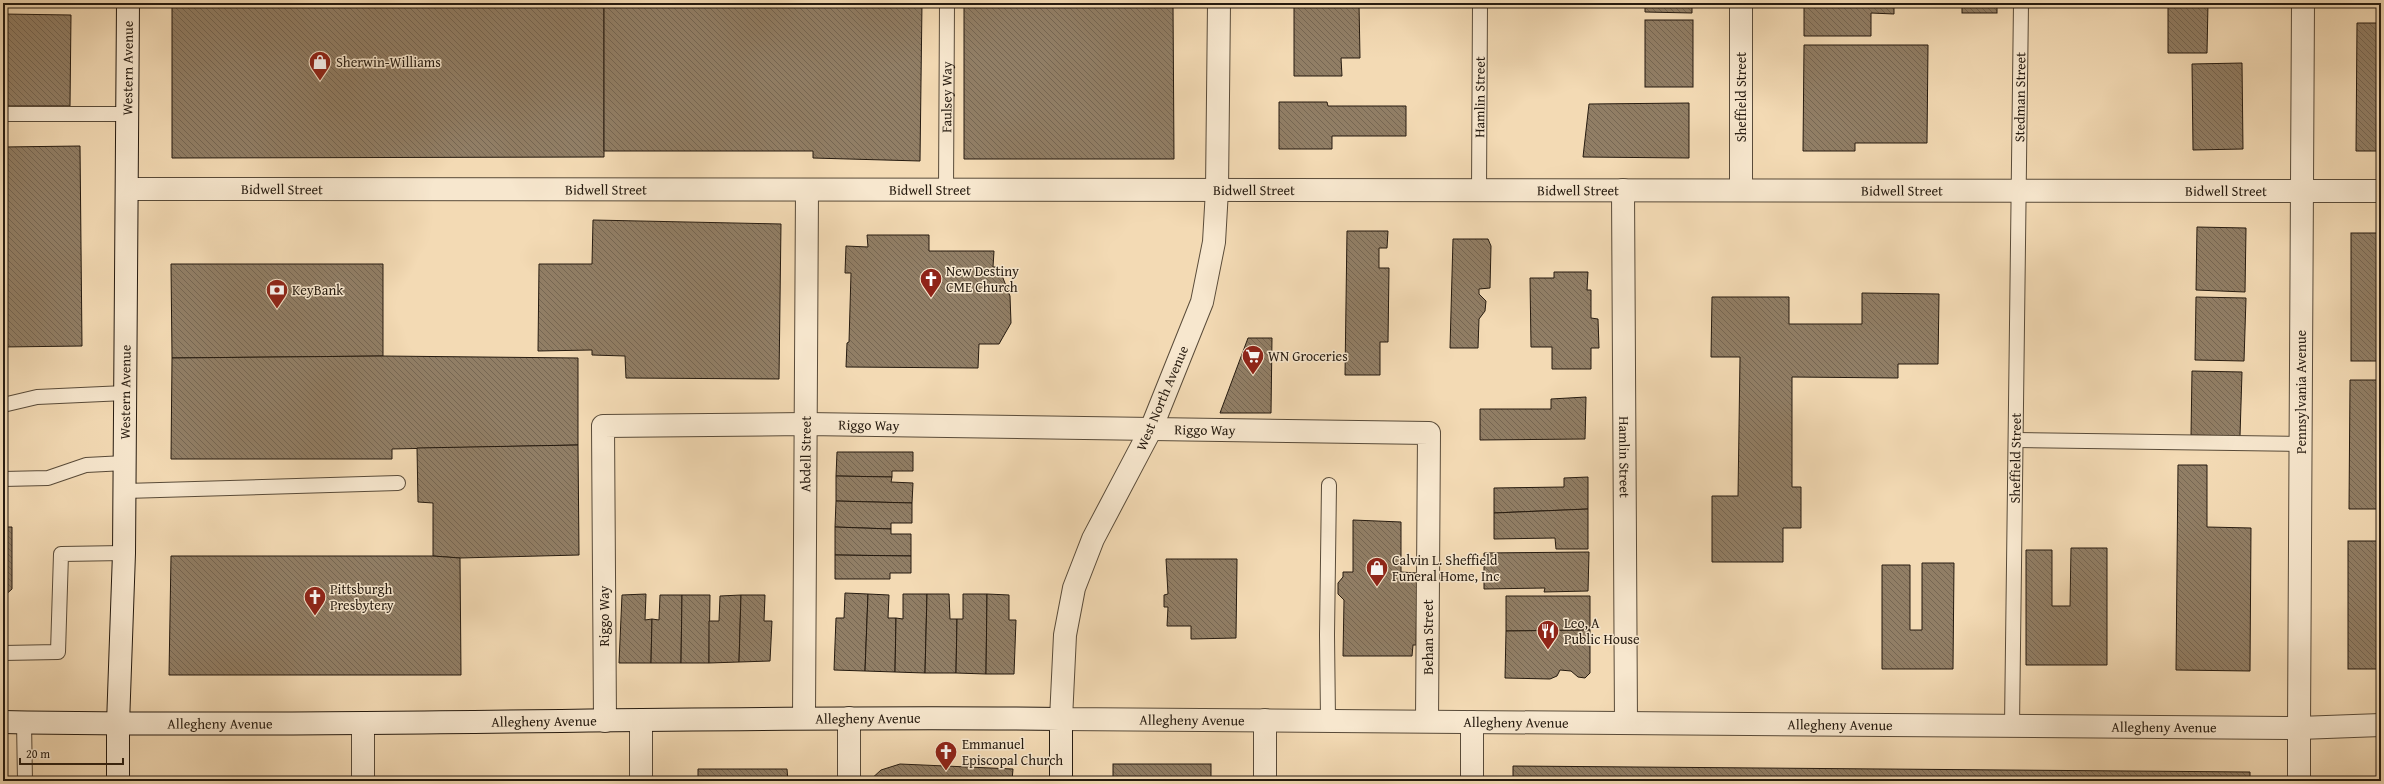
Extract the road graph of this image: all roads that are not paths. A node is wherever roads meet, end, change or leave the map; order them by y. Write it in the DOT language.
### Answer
graph roads {
  1 [pos="128,3"];
  2 [pos="947,3"];
  3 [pos="1219,3"];
  4 [pos="1480,3"];
  5 [pos="1742,3"];
  6 [pos="2021,3"];
  7 [pos="2303,3"];
  8 [pos="3,114"];
  9 [pos="128,114"];
  10 [pos="127,190"];
  11 [pos="807,190"];
  12 [pos="946,190"];
  13 [pos="1217,190"];
  14 [pos="1623,190"];
  15 [pos="1740,190"];
  16 [pos="1479,191"];
  17 [pos="2019,191"];
  18 [pos="2302,191"];
  19 [pos="2381,191"];
  20 [pos="125,393"];
  21 [pos="3,405"];
  22 [pos="806,424"];
  23 [pos="1151,429"];
  24 [pos="1430,433"];
  25 [pos="2016,440"];
  26 [pos="2301,444"];
  27 [pos="125,463"];
  28 [pos="3,479"];
  29 [pos="398,483"];
  30 [pos="1329,485"];
  31 [pos="125,491"];
  32 [pos="124,553"];
  33 [pos="3,653"];
  34 [pos="804,717"];
  35 [pos="849,718"];
  36 [pos="1061,719"];
  37 [pos="1265,720"];
  38 [pos="1328,720"];
  39 [pos="605,721"];
  40 [pos="641,721"];
  41 [pos="1427,721"];
  42 [pos="3,722"];
  43 [pos="24,722"];
  44 [pos="1472,722"];
  45 [pos="1626,723"];
  46 [pos="118,724"];
  47 [pos="363,724"];
  48 [pos="2381,725"];
  49 [pos="2012,726"];
  50 [pos="2299,728"];
  51 [pos="25,781"];
  52 [pos="118,781"];
  53 [pos="363,781"];
  54 [pos="641,781"];
  55 [pos="849,781"];
  56 [pos="1061,781"];
  57 [pos="1264,781"];
  58 [pos="1472,781"];
  59 [pos="2299,781"];
  1 -- 9 [label="street, Western Avenue"];
  2 -- 12 [label="lane, Faulsey Way"];
  3 -- 13 [label="street, West North Avenue"];
  4 -- 16 [label="lane, Hamlin Street"];
  5 -- 15 [label="street, Sheffield Street"];
  6 -- 17 [label="lane, Stedman Street"];
  7 -- 18 [label="street, Pennsylvania Avenue"];
  8 -- 9 [label="lane"];
  9 -- 10 [label="street, Western Avenue"];
  10 -- 11 [label="street, Bidwell Street"];
  10 -- 20 [label="street, Western Avenue"];
  11 -- 12 [label="street, Bidwell Street"];
  11 -- 22 [label="street, Abdell Street"];
  12 -- 13 [label="street, Bidwell Street"];
  13 -- 16 [label="street, Bidwell Street"];
  13 -- 23 [label="street, West North Avenue"];
  14 -- 15 [label="street, Bidwell Street"];
  14 -- 16 [label="street, Bidwell Street"];
  14 -- 45 [label="street, Hamlin Street"];
  15 -- 17 [label="street, Bidwell Street"];
  17 -- 18 [label="street, Bidwell Street"];
  17 -- 25 [label="lane, Sheffield Street"];
  18 -- 19 [label="street, Bidwell Street"];
  18 -- 26 [label="street, Pennsylvania Avenue"];
  20 -- 21 [label="lane"];
  20 -- 27 [label="street, Western Avenue"];
  22 -- 23 [label="street, Riggo Way"];
  22 -- 34 [label="street, Abdell Street"];
  22 -- 39 [label="street, Riggo Way"];
  23 -- 24 [label="street, Riggo Way"];
  23 -- 36 [label="street, West North Avenue"];
  24 -- 41 [label="street, Behan Street"];
  25 -- 26 [label="lane"];
  25 -- 49 [label="lane, Sheffield Street"];
  26 -- 50 [label="street, Pennsylvania Avenue"];
  27 -- 28 [label="lane"];
  27 -- 31 [label="street, Western Avenue"];
  29 -- 31 [label="lane"];
  30 -- 38 [label="lane"];
  31 -- 32 [label="street, Western Avenue"];
  32 -- 33 [label="lane"];
  32 -- 46 [label="street, Western Avenue"];
  34 -- 35 [label="street, Allegheny Avenue"];
  34 -- 40 [label="street, Allegheny Avenue"];
  35 -- 36 [label="street, Allegheny Avenue"];
  35 -- 55 [label="street"];
  36 -- 37 [label="street, Allegheny Avenue"];
  36 -- 56 [label="street, West North Avenue"];
  37 -- 38 [label="street, Allegheny Avenue"];
  37 -- 57 [label="street"];
  38 -- 41 [label="street, Allegheny Avenue"];
  39 -- 40 [label="street, Allegheny Avenue"];
  39 -- 47 [label="street, Allegheny Avenue"];
  40 -- 54 [label="street"];
  41 -- 44 [label="street, Allegheny Avenue"];
  42 -- 43 [label="street, Allegheny Avenue"];
  43 -- 46 [label="street, Allegheny Avenue"];
  43 -- 51 [label="lane"];
  44 -- 45 [label="street, Allegheny Avenue"];
  44 -- 58 [label="street"];
  45 -- 49 [label="street, Allegheny Avenue"];
  46 -- 47 [label="street, Allegheny Avenue"];
  46 -- 52 [label="street, Western Avenue"];
  47 -- 53 [label="street"];
  48 -- 50 [label="street, Allegheny Avenue"];
  49 -- 50 [label="street, Allegheny Avenue"];
  50 -- 59 [label="street, Pennsylvania Avenue"];
}
